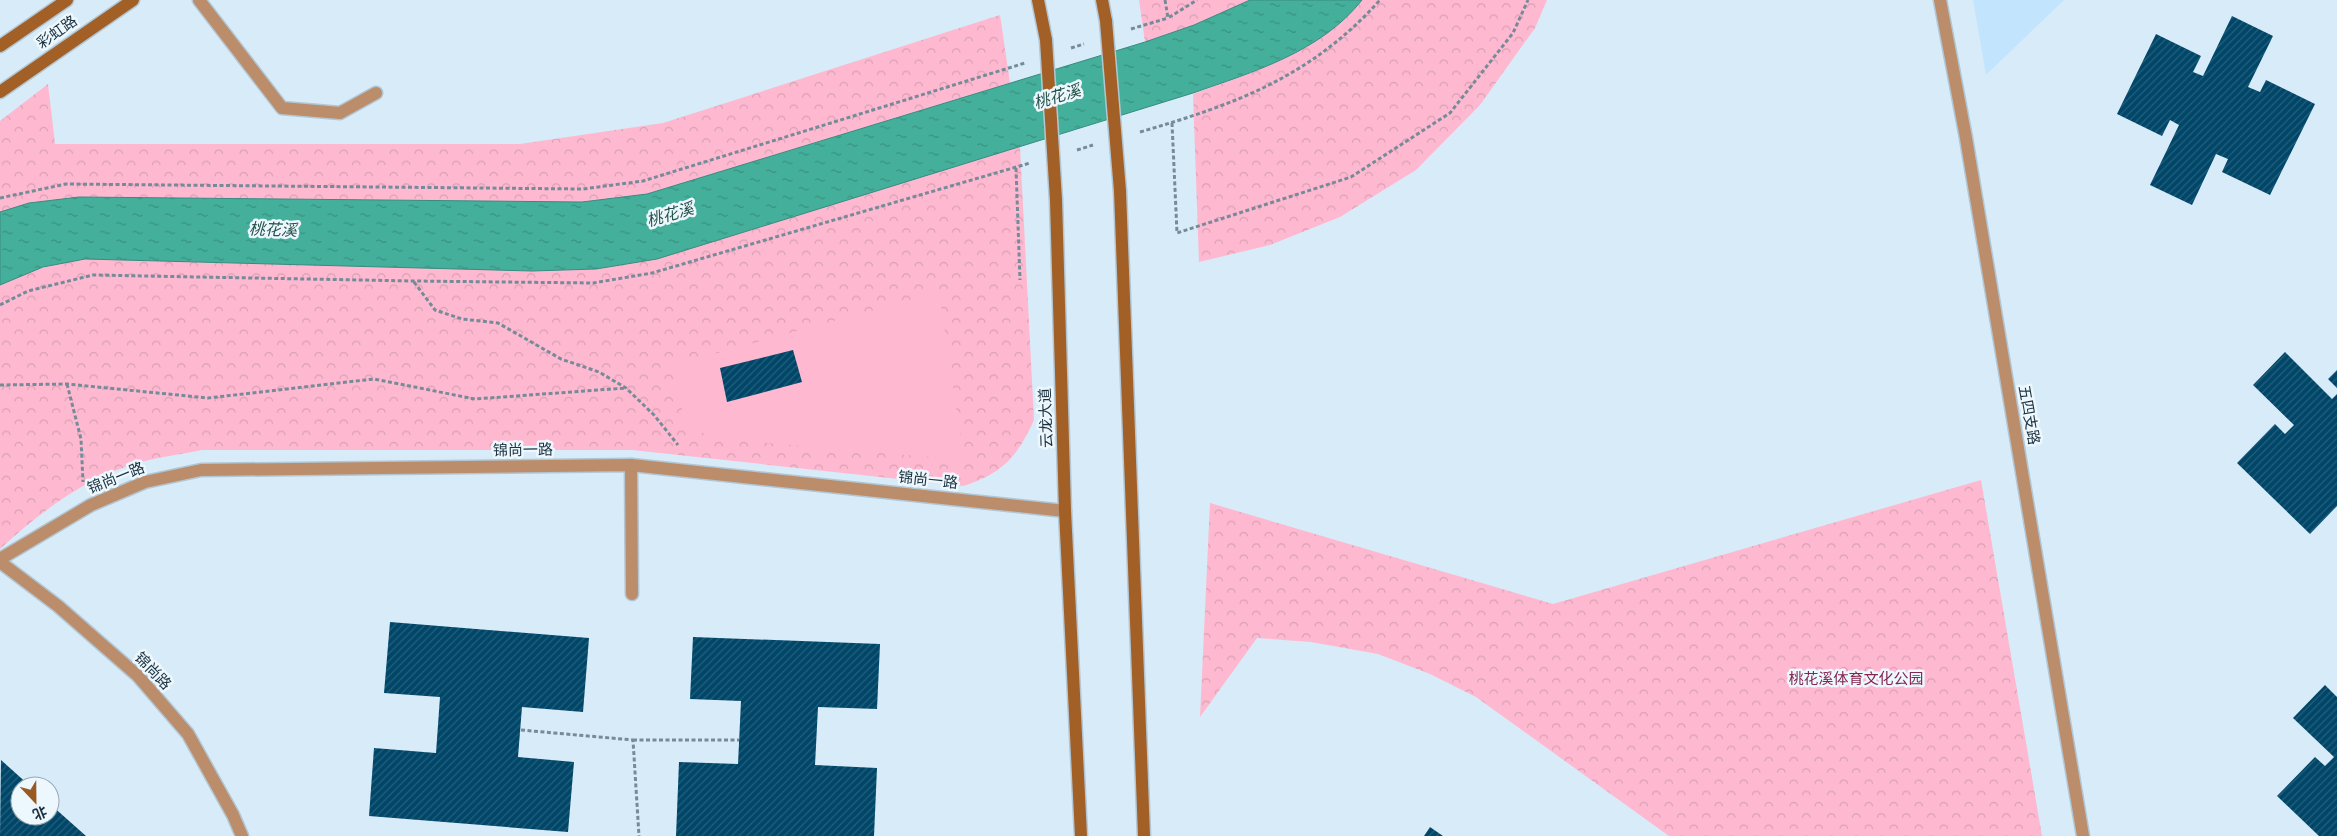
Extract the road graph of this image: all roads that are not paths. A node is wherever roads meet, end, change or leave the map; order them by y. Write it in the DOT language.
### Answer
graph roads {
  1 [pos="67,0"];
  2 [pos="133,0"];
  3 [pos="199,0"];
  4 [pos="1038,0"];
  5 [pos="1102,0"];
  6 [pos="1940,0"];
  7 [pos="0,46"];
  8 [pos="0,92"];
  9 [pos="376,94"];
  10 [pos="631,465"];
  11 [pos="1065,511"];
  12 [pos="0,560"];
  13 [pos="632,594"];
  14 [pos="242,836"];
  15 [pos="1081,836"];
  16 [pos="1144,836"];
  17 [pos="2083,836"];
  1 -- 7 [label="main road, 彩虹路"];
  2 -- 8 [label="main road, 彩虹路"];
  3 -- 9 [label="street"];
  4 -- 11 [label="main road, 云龙大道, bridge"];
  5 -- 16 [label="main road, bridge"];
  6 -- 17 [label="street, 五四支路"];
  10 -- 11 [label="street, 锦尚一路"];
  10 -- 12 [label="street, 锦尚一路"];
  10 -- 13 [label="street"];
  11 -- 15 [label="main road, 云龙大道"];
  12 -- 14 [label="street, 锦尚路"];
}
